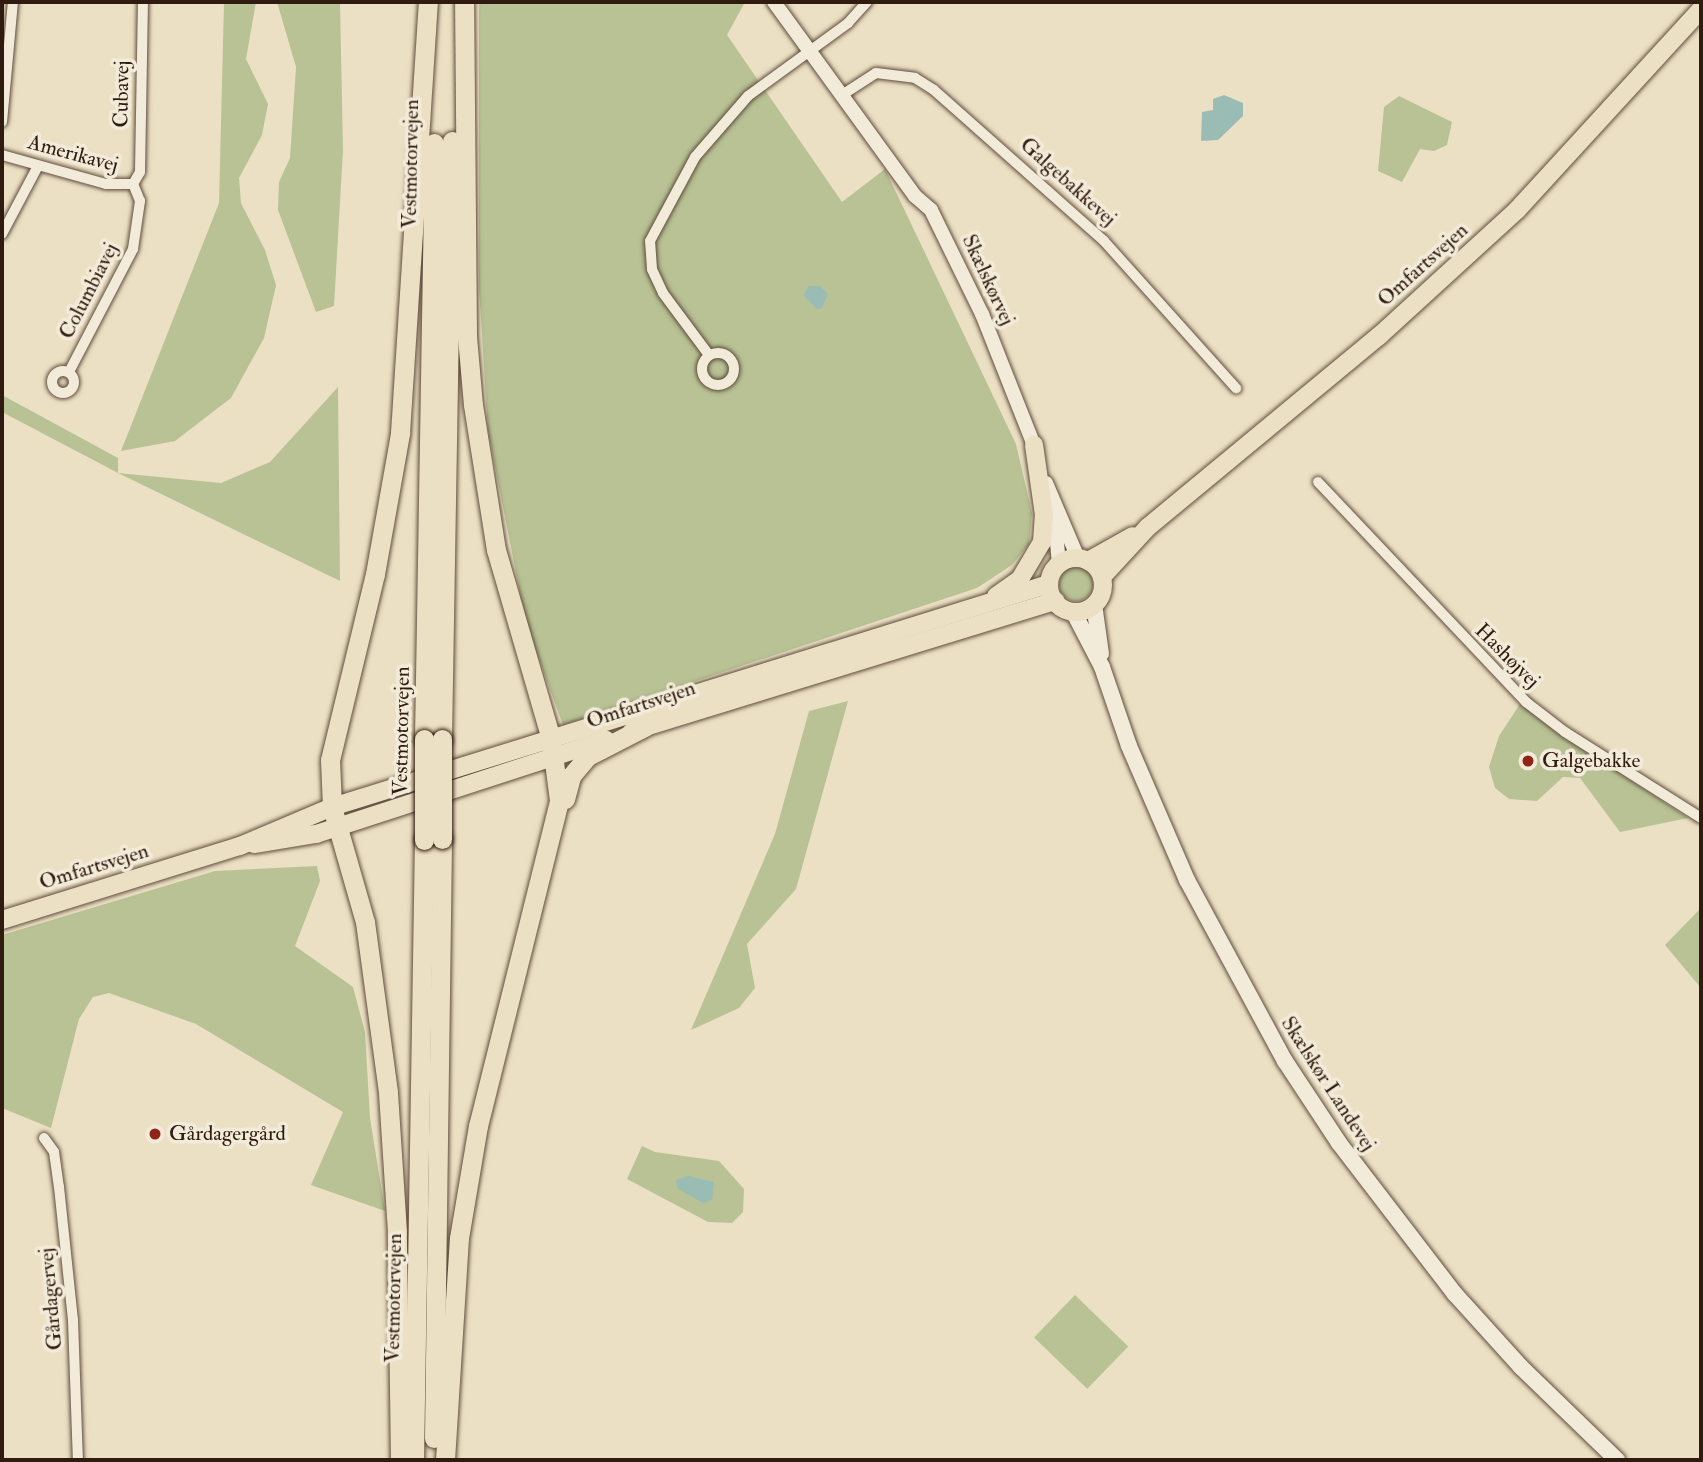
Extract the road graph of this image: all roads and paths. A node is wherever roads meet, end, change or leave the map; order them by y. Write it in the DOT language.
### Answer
graph roads {
  1 [pos="13,2"];
  2 [pos="142,2"];
  3 [pos="428,2"];
  4 [pos="436,2"];
  5 [pos="453,2"];
  6 [pos="464,2"];
  7 [pos="774,2"];
  8 [pos="867,2"];
  9 [pos="1701,9"];
  10 [pos="809,48"];
  11 [pos="842,95"];
  12 [pos="2,122"];
  13 [pos="2,155"];
  14 [pos="38,166"];
  15 [pos="133,184"];
  16 [pos="2,234"];
  17 [pos="709,355"];
  18 [pos="69,372"];
  19 [pos="1236,387"];
  20 [pos="1034,445"];
  21 [pos="1318,482"];
  22 [pos="1053,506"];
  23 [pos="1148,527"];
  24 [pos="1083,559"];
  25 [pos="1059,564"];
  26 [pos="1102,578"];
  27 [pos="1049,584"];
  28 [pos="1055,601"];
  29 [pos="1094,604"];
  30 [pos="1073,611"];
  31 [pos="931,622"];
  32 [pos="1102,667"];
  33 [pos="646,726"];
  34 [pos="433,739"];
  35 [pos="553,748"];
  36 [pos="413,784"];
  37 [pos="332,807"];
  38 [pos="1701,818"];
  39 [pos="340,826"];
  40 [pos="433,840"];
  41 [pos="240,845"];
  42 [pos="538,890"];
  43 [pos="2,920"];
  44 [pos="44,1138"];
  45 [pos="78,1460"];
  46 [pos="400,1460"];
  47 [pos="414,1460"];
  48 [pos="433,1460"];
  49 [pos="445,1460"];
  50 [pos="1616,1460"];
  1 -- 12 [label="street"];
  2 -- 15 [label="street, Cubavej"];
  3 -- 37 [label="highway"];
  4 -- 34 [label="highway, Vestmotorvejen"];
  5 -- 34 [label="highway, Vestmotorvejen"];
  6 -- 35 [label="highway"];
  7 -- 10 [label="street"];
  8 -- 10 [label="street"];
  9 -- 23 [label="main road, Omfartsvejen"];
  10 -- 11 [label="street"];
  10 -- 17 [label="street"];
  11 -- 19 [label="street, Galgebakkevej"];
  11 -- 20 [label="street, Skælskørvej"];
  13 -- 14 [label="street, Amerikavej"];
  14 -- 15 [label="street, Amerikavej"];
  14 -- 16 [label="street"];
  15 -- 18 [label="street, Columbiavej"];
  20 -- 22 [label="street, Skælskørvej"];
  20 -- 31 [label="main road"];
  21 -- 38 [label="street, Hashøjvej"];
  22 -- 24 [label="street, Skælskørvej"];
  22 -- 25 [label="street, Skælskørvej"];
  23 -- 24 [label="main road, Omfartsvejen"];
  23 -- 26 [label="main road, Omfartsvejen"];
  24 -- 25 [label="main road"];
  24 -- 26 [label="main road"];
  25 -- 27 [label="main road"];
  26 -- 29 [label="main road"];
  27 -- 28 [label="main road"];
  27 -- 31 [label="main road, Omfartsvejen"];
  28 -- 30 [label="main road"];
  28 -- 33 [label="main road, Omfartsvejen"];
  29 -- 30 [label="main road"];
  29 -- 32 [label="main road, Skælskør Landevej"];
  30 -- 32 [label="main road, Skælskør Landevej"];
  31 -- 35 [label="main road, Omfartsvejen"];
  32 -- 50 [label="main road, Skælskør Landevej"];
  33 -- 35 [label="main road, Omfartsvejen"];
  33 -- 42 [label="highway"];
  34 -- 40 [label="highway, Vestmotorvejen, bridge"];
  35 -- 36 [label="main road, Omfartsvejen"];
  35 -- 39 [label="main road, Omfartsvejen"];
  35 -- 42 [label="highway"];
  36 -- 37 [label="main road, Omfartsvejen"];
  36 -- 39 [label="main road"];
  37 -- 39 [label="highway"];
  37 -- 41 [label="main road, Omfartsvejen"];
  39 -- 41 [label="main road, Omfartsvejen"];
  39 -- 46 [label="highway"];
  40 -- 47 [label="highway, Vestmotorvejen"];
  40 -- 48 [label="highway, Vestmotorvejen"];
  41 -- 43 [label="main road, Omfartsvejen"];
  42 -- 49 [label="highway"];
  44 -- 45 [label="street, Gårdagervej"];
}
